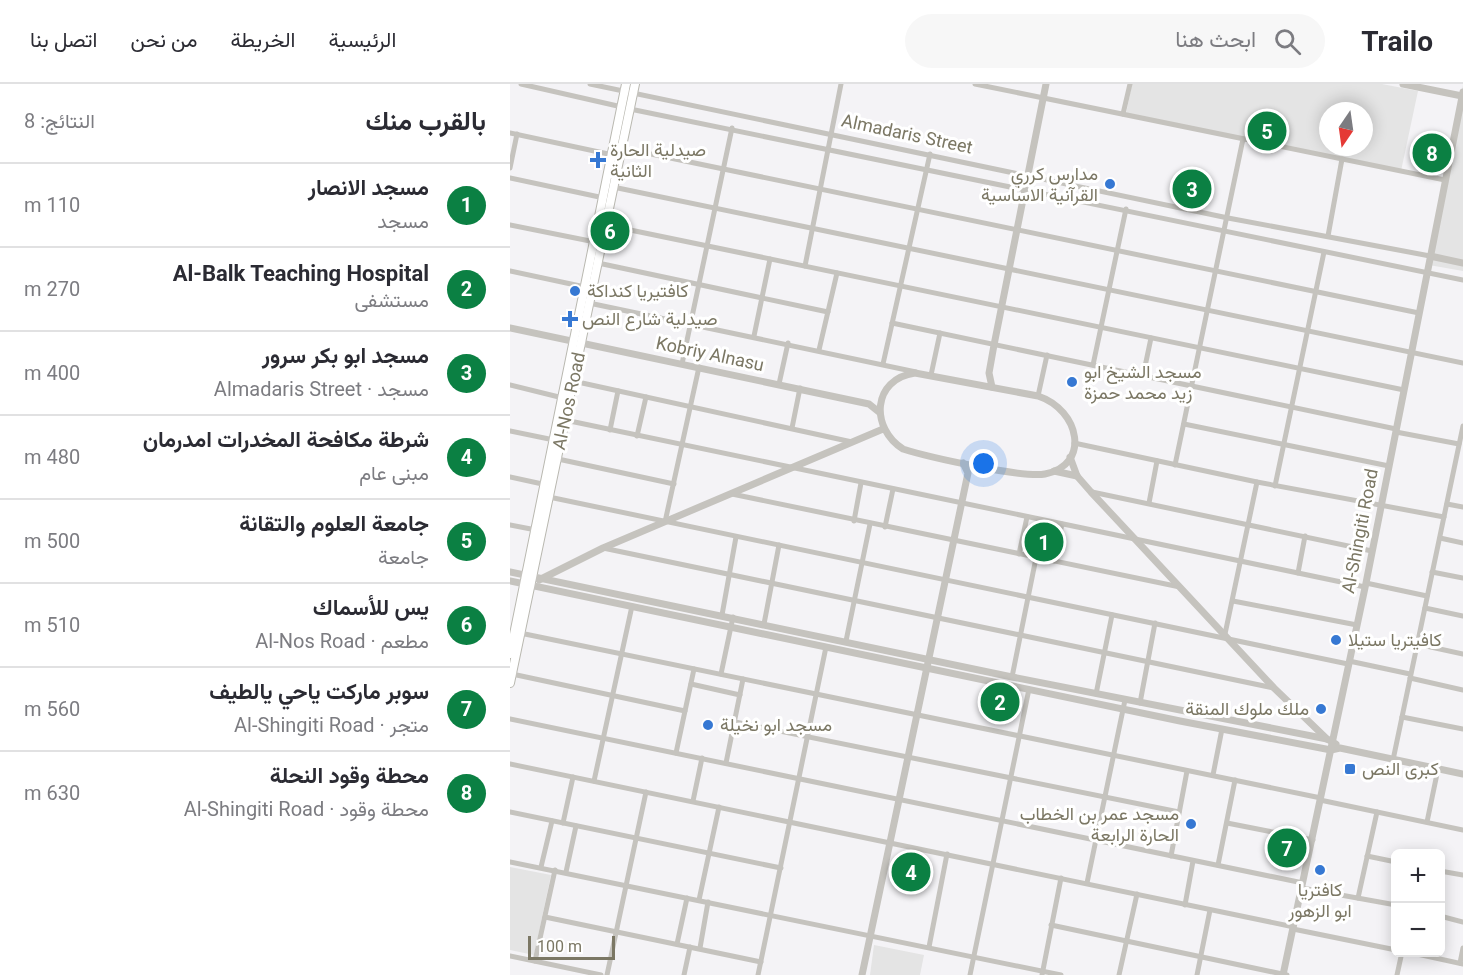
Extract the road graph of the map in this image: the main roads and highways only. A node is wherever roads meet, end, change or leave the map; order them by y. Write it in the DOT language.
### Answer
graph roads {
  1 [pos="635,84"];
  2 [pos="628,89"];
  3 [pos="626,108"];
  4 [pos="577,342"];
  5 [pos="548,485"];
  6 [pos="532,581"];
  7 [pos="515,632"];
  8 [pos="510,654"];
  9 [pos="511,678"];
  1 -- 2 [label="main road, Al-Nos Road"];
  2 -- 3 [label="main road, Al-Nos Road"];
  3 -- 4 [label="main road, Al-Nos Road"];
  3 -- 4 [label="main road, Al-Nos Road"];
  4 -- 5 [label="main road, Al-Nos Road"];
  4 -- 5 [label="main road, Al-Nos Road"];
  5 -- 6 [label="main road, Al-Nos Road"];
  5 -- 6 [label="main road, Al-Nos Road"];
  6 -- 7 [label="main road, Al-Nos Road"];
  7 -- 8 [label="main road, Al-Nos Road"];
  7 -- 9 [label="main road, Al-Nos Road"];
}
